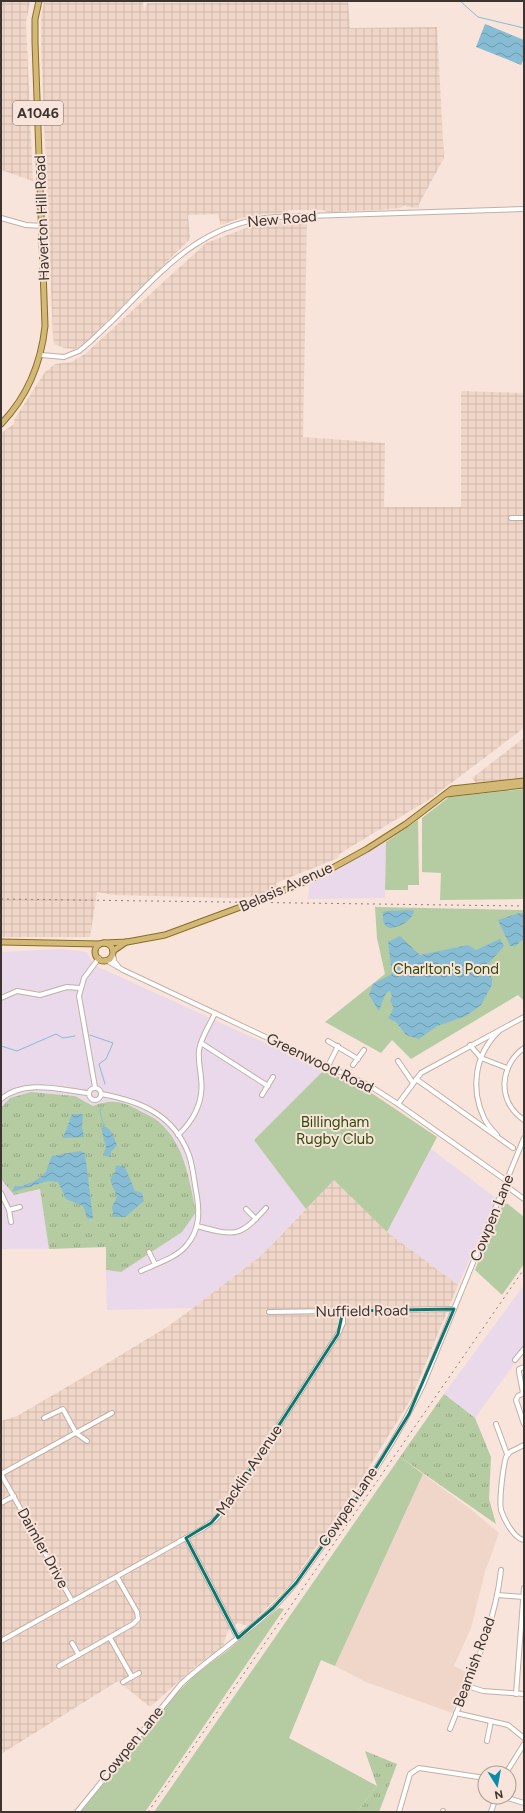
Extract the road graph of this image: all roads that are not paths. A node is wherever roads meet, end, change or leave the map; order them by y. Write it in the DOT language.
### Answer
graph roads {
  1 [pos="38,1"];
  2 [pos="524,209"];
  3 [pos="1,218"];
  4 [pos="43,226"];
  5 [pos="41,355"];
  6 [pos="1,424"];
  7 [pos="511,518"];
  8 [pos="524,518"];
  9 [pos="524,781"];
  10 [pos="524,785"];
  11 [pos="504,786"];
  12 [pos="445,794"];
  13 [pos="1,942"];
  14 [pos="127,942"];
  15 [pos="79,943"];
  16 [pos="102,944"];
  17 [pos="113,953"];
  18 [pos="97,956"];
  19 [pos="106,960"];
  20 [pos="119,968"];
  21 [pos="80,988"];
  22 [pos="1,998"];
  23 [pos="215,1013"];
  24 [pos="524,1017"];
  25 [pos="504,1027"];
  26 [pos="328,1040"];
  27 [pos="201,1043"];
  28 [pos="470,1045"];
  29 [pos="338,1046"];
  30 [pos="524,1048"];
  31 [pos="364,1050"];
  32 [pos="481,1058"];
  33 [pos="358,1059"];
  34 [pos="398,1061"];
  35 [pos="353,1065"];
  36 [pos="328,1066"];
  37 [pos="507,1068"];
  38 [pos="273,1077"];
  39 [pos="415,1081"];
  40 [pos="268,1086"];
  41 [pos="95,1087"];
  42 [pos="88,1093"];
  43 [pos="101,1094"];
  44 [pos="262,1095"];
  45 [pos="1,1099"];
  46 [pos="398,1104"];
  47 [pos="484,1119"];
  48 [pos="524,1120"];
  49 [pos="479,1124"];
  50 [pos="178,1135"];
  51 [pos="497,1136"];
  52 [pos="524,1138"];
  53 [pos="513,1148"];
  54 [pos="522,1149"];
  55 [pos="506,1183"];
  56 [pos="1,1193"];
  57 [pos="524,1199"];
  58 [pos="20,1207"];
  59 [pos="266,1208"];
  60 [pos="246,1209"];
  61 [pos="9,1210"];
  62 [pos="256,1219"];
  63 [pos="11,1222"];
  64 [pos="198,1226"];
  65 [pos="149,1252"];
  66 [pos="155,1264"];
  67 [pos="141,1271"];
  68 [pos="454,1310"];
  69 [pos="343,1311"];
  70 [pos="269,1312"];
  71 [pos="524,1349"];
  72 [pos="516,1360"];
  73 [pos="524,1367"];
  74 [pos="524,1393"];
  75 [pos="112,1413"];
  76 [pos="44,1418"];
  77 [pos="496,1424"];
  78 [pos="524,1424"];
  79 [pos="76,1433"];
  80 [pos="87,1441"];
  81 [pos="524,1445"];
  82 [pos="507,1454"];
  83 [pos="1,1474"];
  84 [pos="14,1496"];
  85 [pos="1,1503"];
  86 [pos="186,1538"];
  87 [pos="524,1540"];
  88 [pos="501,1570"];
  89 [pos="116,1576"];
  90 [pos="524,1588"];
  91 [pos="497,1595"];
  92 [pos="523,1597"];
  93 [pos="72,1601"];
  94 [pos="523,1620"];
  95 [pos="110,1638"];
  96 [pos="238,1638"];
  97 [pos="1,1641"];
  98 [pos="72,1643"];
  99 [pos="78,1655"];
  100 [pos="59,1666"];
  101 [pos="139,1673"];
  102 [pos="132,1677"];
  103 [pos="123,1682"];
  104 [pos="467,1686"];
  105 [pos="516,1694"];
  106 [pos="524,1694"];
  107 [pos="456,1713"];
  108 [pos="491,1721"];
  109 [pos="449,1730"];
  110 [pos="524,1738"];
  111 [pos="487,1741"];
  112 [pos="524,1744"];
  113 [pos="511,1765"];
  114 [pos="477,1777"];
  115 [pos="77,1812"];
  116 [pos="399,1812"];
  1 -- 4 [label="main road, Haverton Hill Road / A1046"];
  2 -- 5 [label="street, New Road"];
  3 -- 4 [label="street"];
  4 -- 5 [label="main road, Haverton Hill Road / A1046"];
  5 -- 6 [label="main road, Haverton Hill Road / A1046"];
  7 -- 8 [label="street"];
  9 -- 11 [label="main road"];
  10 -- 11 [label="main road"];
  11 -- 12 [label="main road"];
  11 -- 12 [label="main road, Belasis Avenue"];
  12 -- 14 [label="main road, Belasis Avenue, bridge"];
  13 -- 15 [label="main road, Belasis Avenue"];
  14 -- 16 [label="main road, Belasis Avenue"];
  14 -- 17 [label="main road, Belasis Avenue"];
  15 -- 16 [label="main road, Belasis Avenue"];
  15 -- 18 [label="main road, Belasis Avenue"];
  16 -- 17 [label="main road"];
  16 -- 18 [label="main road"];
  17 -- 19 [label="main road"];
  17 -- 20 [label="street"];
  18 -- 19 [label="main road"];
  18 -- 21 [label="street"];
  19 -- 20 [label="street, Greenwood Road"];
  20 -- 23 [label="street, Greenwood Road"];
  21 -- 22 [label="street"];
  21 -- 41 [label="street"];
  23 -- 27 [label="street"];
  23 -- 36 [label="street, Greenwood Road"];
  24 -- 25 [label="street"];
  25 -- 28 [label="street"];
  25 -- 32 [label="street"];
  26 -- 29 [label="street"];
  27 -- 40 [label="street"];
  27 -- 50 [label="street"];
  28 -- 32 [label="street"];
  28 -- 39 [label="street"];
  29 -- 33 [label="street"];
  29 -- 36 [label="street"];
  30 -- 37 [label="street"];
  31 -- 33 [label="street"];
  32 -- 37 [label="street"];
  32 -- 47 [label="street"];
  33 -- 35 [label="street"];
  34 -- 39 [label="street"];
  36 -- 46 [label="street, Greenwood Road"];
  37 -- 48 [label="street"];
  38 -- 40 [label="street"];
  39 -- 46 [label="street"];
  39 -- 49 [label="street"];
  40 -- 44 [label="street"];
  41 -- 42 [label="street"];
  41 -- 43 [label="street"];
  42 -- 43 [label="street"];
  42 -- 45 [label="street"];
  43 -- 50 [label="street"];
  46 -- 55 [label="street, Greenwood Road"];
  47 -- 49 [label="street"];
  47 -- 51 [label="street"];
  49 -- 51 [label="street"];
  50 -- 64 [label="street"];
  51 -- 53 [label="street"];
  52 -- 54 [label="street, Cowpen Lane"];
  54 -- 55 [label="street, Cowpen Lane"];
  55 -- 57 [label="street, Greenwood Road"];
  55 -- 68 [label="street, Cowpen Lane"];
  56 -- 61 [label="street"];
  58 -- 61 [label="street"];
  59 -- 62 [label="street"];
  60 -- 62 [label="street"];
  61 -- 63 [label="street"];
  62 -- 64 [label="street"];
  64 -- 66 [label="street"];
  65 -- 66 [label="street"];
  66 -- 67 [label="street"];
  68 -- 69 [label="street, Nuffield Road"];
  68 -- 96 [label="street, Cowpen Lane"];
  69 -- 70 [label="street, Nuffield Road"];
  69 -- 86 [label="street, Macklin Avenue"];
  71 -- 72 [label="street"];
  73 -- 74 [label="street"];
  74 -- 78 [label="street"];
  75 -- 79 [label="street"];
  76 -- 79 [label="street"];
  77 -- 82 [label="street"];
  79 -- 80 [label="street"];
  79 -- 83 [label="street"];
  81 -- 82 [label="street"];
  82 -- 87 [label="street"];
  83 -- 84 [label="street, Daimler Drive"];
  84 -- 85 [label="street"];
  84 -- 93 [label="street, Daimler Drive"];
  86 -- 89 [label="street, Macklin Avenue"];
  86 -- 96 [label="street"];
  88 -- 91 [label="street, Beamish Road"];
  89 -- 93 [label="street, Macklin Avenue"];
  89 -- 95 [label="street"];
  90 -- 92 [label="street"];
  91 -- 92 [label="street"];
  91 -- 104 [label="street, Beamish Road"];
  92 -- 94 [label="street"];
  93 -- 97 [label="street, Macklin Avenue"];
  94 -- 105 [label="street"];
  95 -- 99 [label="street"];
  95 -- 102 [label="street"];
  96 -- 115 [label="street, Cowpen Lane"];
  98 -- 99 [label="street"];
  99 -- 100 [label="street"];
  101 -- 102 [label="street"];
  102 -- 103 [label="street"];
  104 -- 105 [label="street"];
  104 -- 107 [label="street, Beamish Road"];
  105 -- 106 [label="street"];
  107 -- 108 [label="street"];
  107 -- 109 [label="street, Beamish Road"];
  108 -- 110 [label="street"];
  108 -- 111 [label="street"];
  112 -- 113 [label="street"];
  114 -- 116 [label="street"];
}
